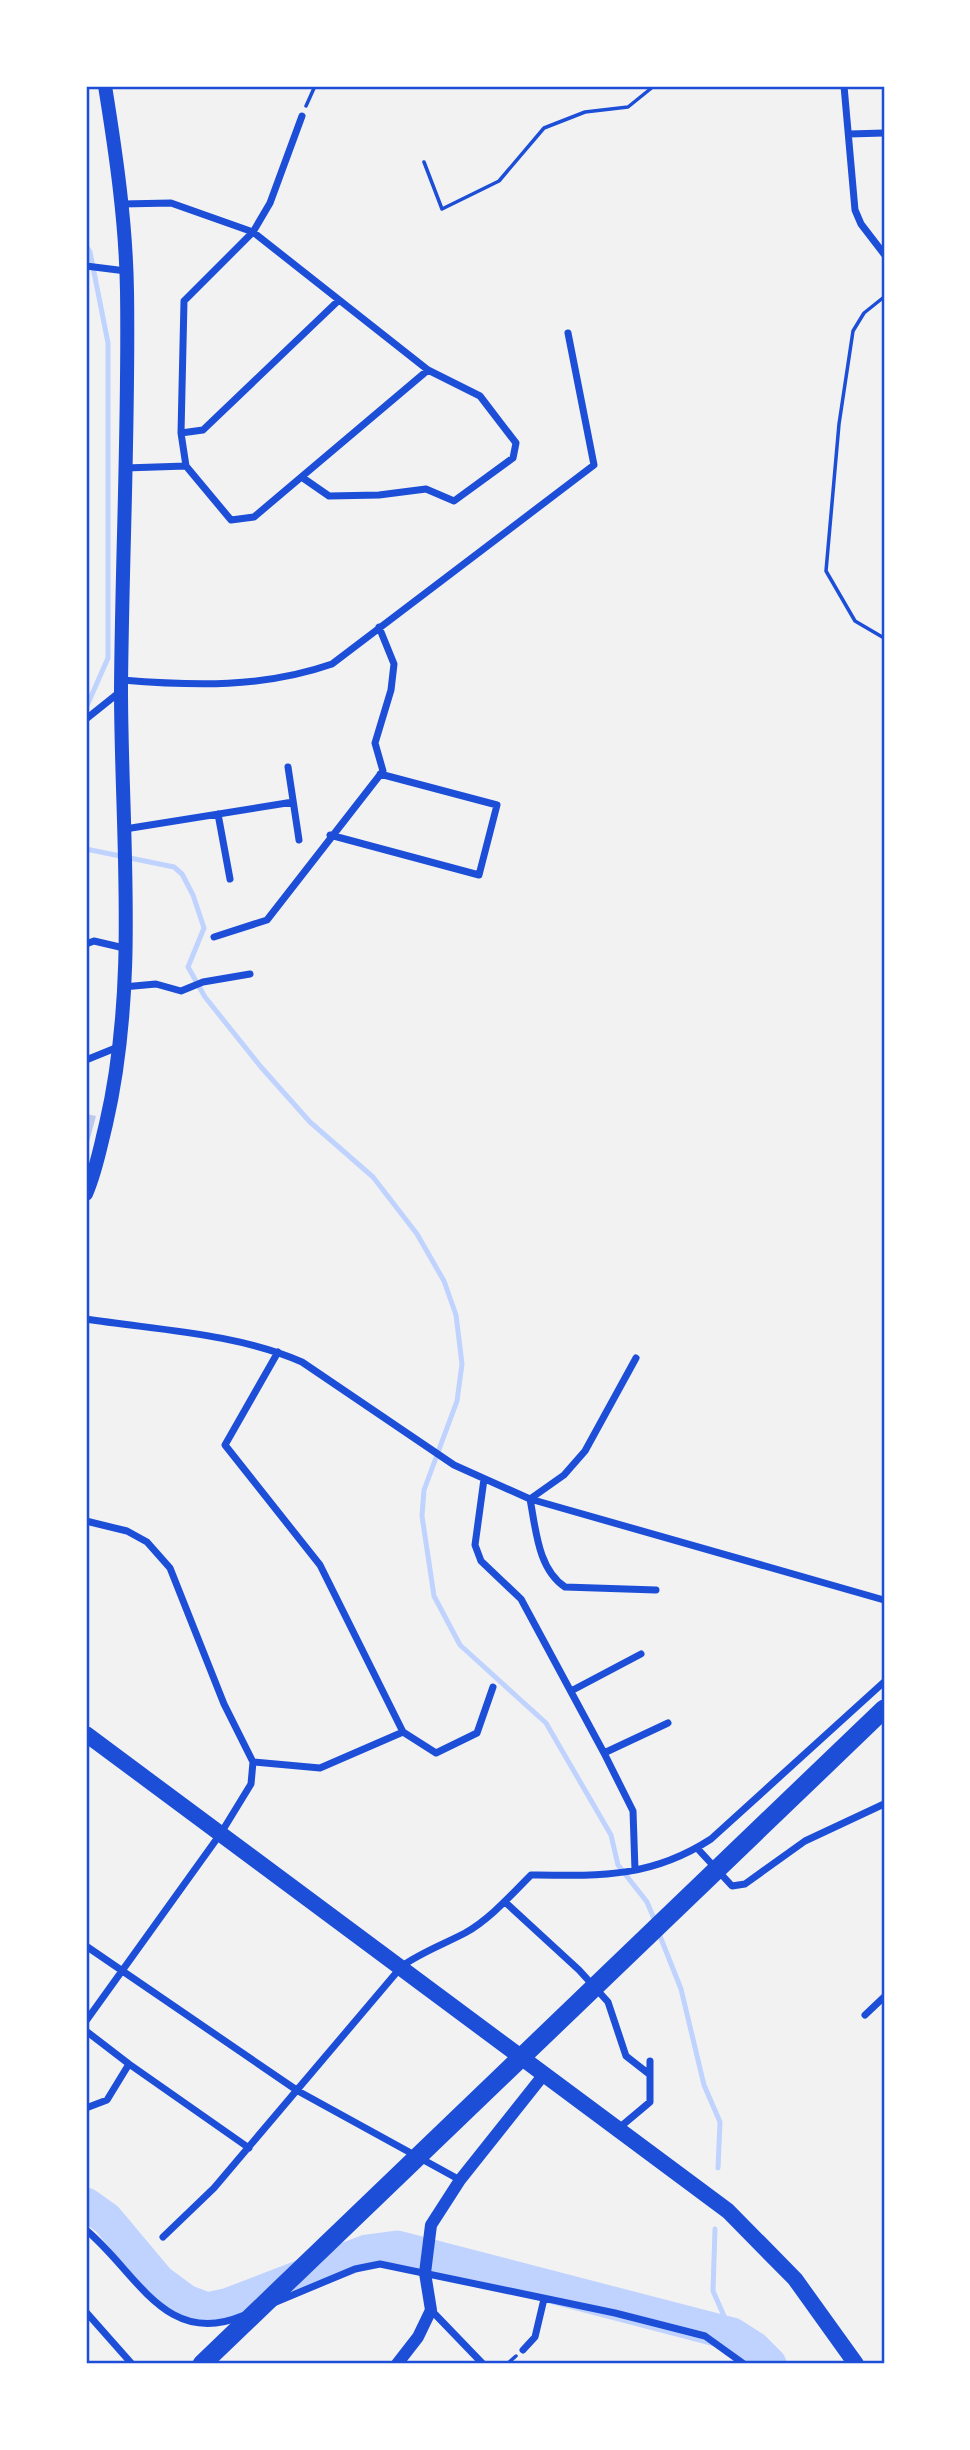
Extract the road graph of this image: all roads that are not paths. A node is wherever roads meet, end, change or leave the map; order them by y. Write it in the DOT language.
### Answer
graph roads {
  1 [pos="104,86"];
  2 [pos="844,86"];
  3 [pos="302,116"];
  4 [pos="884,133"];
  5 [pos="849,134"];
  6 [pos="121,204"];
  7 [pos="253,232"];
  8 [pos="884,254"];
  9 [pos="86,266"];
  10 [pos="126,271"];
  11 [pos="339,300"];
  12 [pos="568,333"];
  13 [pos="428,370"];
  14 [pos="181,433"];
  15 [pos="186,466"];
  16 [pos="125,468"];
  17 [pos="303,478"];
  18 [pos="379,627"];
  19 [pos="121,685"];
  20 [pos="86,719"];
  21 [pos="288,766"];
  22 [pos="380,774"];
  23 [pos="293,802"];
  24 [pos="218,814"];
  25 [pos="124,829"];
  26 [pos="330,835"];
  27 [pos="299,840"];
  28 [pos="230,879"];
  29 [pos="214,937"];
  30 [pos="86,944"];
  31 [pos="124,948"];
  32 [pos="250,974"];
  33 [pos="123,987"];
  34 [pos="119,1047"];
  35 [pos="86,1060"];
  36 [pos="86,1194"];
  37 [pos="86,1319"];
  38 [pos="278,1352"];
  39 [pos="636,1358"];
  40 [pos="485,1479"];
  41 [pos="530,1499"];
  42 [pos="86,1521"];
  43 [pos="656,1590"];
  44 [pos="884,1600"];
  45 [pos="641,1654"];
  46 [pos="884,1682"];
  47 [pos="493,1687"];
  48 [pos="571,1691"];
  49 [pos="884,1710"];
  50 [pos="668,1723"];
  51 [pos="884,1726"];
  52 [pos="403,1732"];
  53 [pos="86,1734"];
  54 [pos="604,1753"];
  55 [pos="253,1762"];
  56 [pos="884,1804"];
  57 [pos="220,1833"];
  58 [pos="697,1847"];
  59 [pos="635,1870"];
  60 [pos="505,1902"];
  61 [pos="86,1946"];
  62 [pos="402,1966"];
  63 [pos="122,1972"];
  64 [pos="884,1997"];
  65 [pos="865,2015"];
  66 [pos="86,2021"];
  67 [pos="86,2031"];
  68 [pos="650,2060"];
  69 [pos="129,2064"];
  70 [pos="545,2073"];
  71 [pos="649,2074"];
  72 [pos="298,2091"];
  73 [pos="86,2108"];
  74 [pos="619,2128"];
  75 [pos="248,2148"];
  76 [pos="460,2180"];
  77 [pos="86,2230"];
  78 [pos="163,2237"];
  79 [pos="425,2273"];
  80 [pos="544,2299"];
  81 [pos="431,2310"];
  82 [pos="86,2312"];
  83 [pos="523,2350"];
  84 [pos="225,2353"];
  85 [pos="402,2362"];
  86 [pos="132,2364"];
  87 [pos="202,2364"];
  88 [pos="483,2364"];
  89 [pos="744,2364"];
  90 [pos="856,2364"];
  1 -- 6 [label="main road"];
  2 -- 5 [label="street"];
  3 -- 7 [label="street"];
  4 -- 5 [label="street"];
  5 -- 8 [label="street"];
  6 -- 7 [label="street"];
  6 -- 10 [label="main road"];
  7 -- 11 [label="street"];
  7 -- 14 [label="street"];
  9 -- 10 [label="street"];
  10 -- 16 [label="main road"];
  11 -- 13 [label="street"];
  11 -- 14 [label="street"];
  12 -- 18 [label="street"];
  13 -- 17 [label="street"];
  13 -- 17 [label="street"];
  14 -- 15 [label="street"];
  15 -- 16 [label="street"];
  15 -- 17 [label="street"];
  16 -- 19 [label="main road"];
  18 -- 19 [label="street"];
  18 -- 22 [label="street"];
  19 -- 20 [label="street"];
  19 -- 25 [label="main road"];
  21 -- 23 [label="street"];
  22 -- 26 [label="street"];
  22 -- 26 [label="street"];
  23 -- 24 [label="street"];
  23 -- 27 [label="street"];
  24 -- 25 [label="street"];
  24 -- 28 [label="street"];
  25 -- 31 [label="main road"];
  26 -- 29 [label="street"];
  30 -- 31 [label="street"];
  31 -- 33 [label="main road"];
  32 -- 33 [label="street"];
  33 -- 34 [label="main road"];
  34 -- 35 [label="street"];
  34 -- 36 [label="main road"];
  37 -- 38 [label="street"];
  38 -- 40 [label="street"];
  38 -- 52 [label="street"];
  39 -- 41 [label="street"];
  40 -- 41 [label="street"];
  40 -- 48 [label="street"];
  41 -- 43 [label="street"];
  41 -- 44 [label="street"];
  42 -- 55 [label="street"];
  45 -- 48 [label="street"];
  46 -- 58 [label="street"];
  47 -- 52 [label="street"];
  48 -- 54 [label="street"];
  49 -- 84 [label="highway"];
  50 -- 54 [label="street"];
  51 -- 84 [label="highway"];
  52 -- 55 [label="street"];
  53 -- 57 [label="main road"];
  54 -- 59 [label="street"];
  55 -- 57 [label="street"];
  56 -- 58 [label="street"];
  57 -- 62 [label="main road"];
  57 -- 63 [label="street"];
  58 -- 59 [label="street"];
  59 -- 60 [label="street"];
  60 -- 62 [label="street"];
  60 -- 71 [label="street"];
  61 -- 63 [label="street"];
  62 -- 70 [label="main road"];
  62 -- 72 [label="street"];
  63 -- 66 [label="street"];
  63 -- 72 [label="street"];
  64 -- 65 [label="street"];
  67 -- 69 [label="street"];
  68 -- 71 [label="street"];
  69 -- 73 [label="street"];
  69 -- 75 [label="street"];
  70 -- 74 [label="main road"];
  70 -- 76 [label="street"];
  71 -- 74 [label="street"];
  72 -- 75 [label="street"];
  72 -- 76 [label="street"];
  74 -- 90 [label="main road"];
  75 -- 78 [label="street"];
  76 -- 79 [label="street"];
  77 -- 79 [label="street"];
  79 -- 80 [label="street"];
  79 -- 81 [label="street"];
  80 -- 83 [label="street"];
  80 -- 89 [label="street"];
  81 -- 85 [label="street"];
  81 -- 88 [label="street"];
  82 -- 86 [label="street"];
  84 -- 87 [label="highway"];
}
